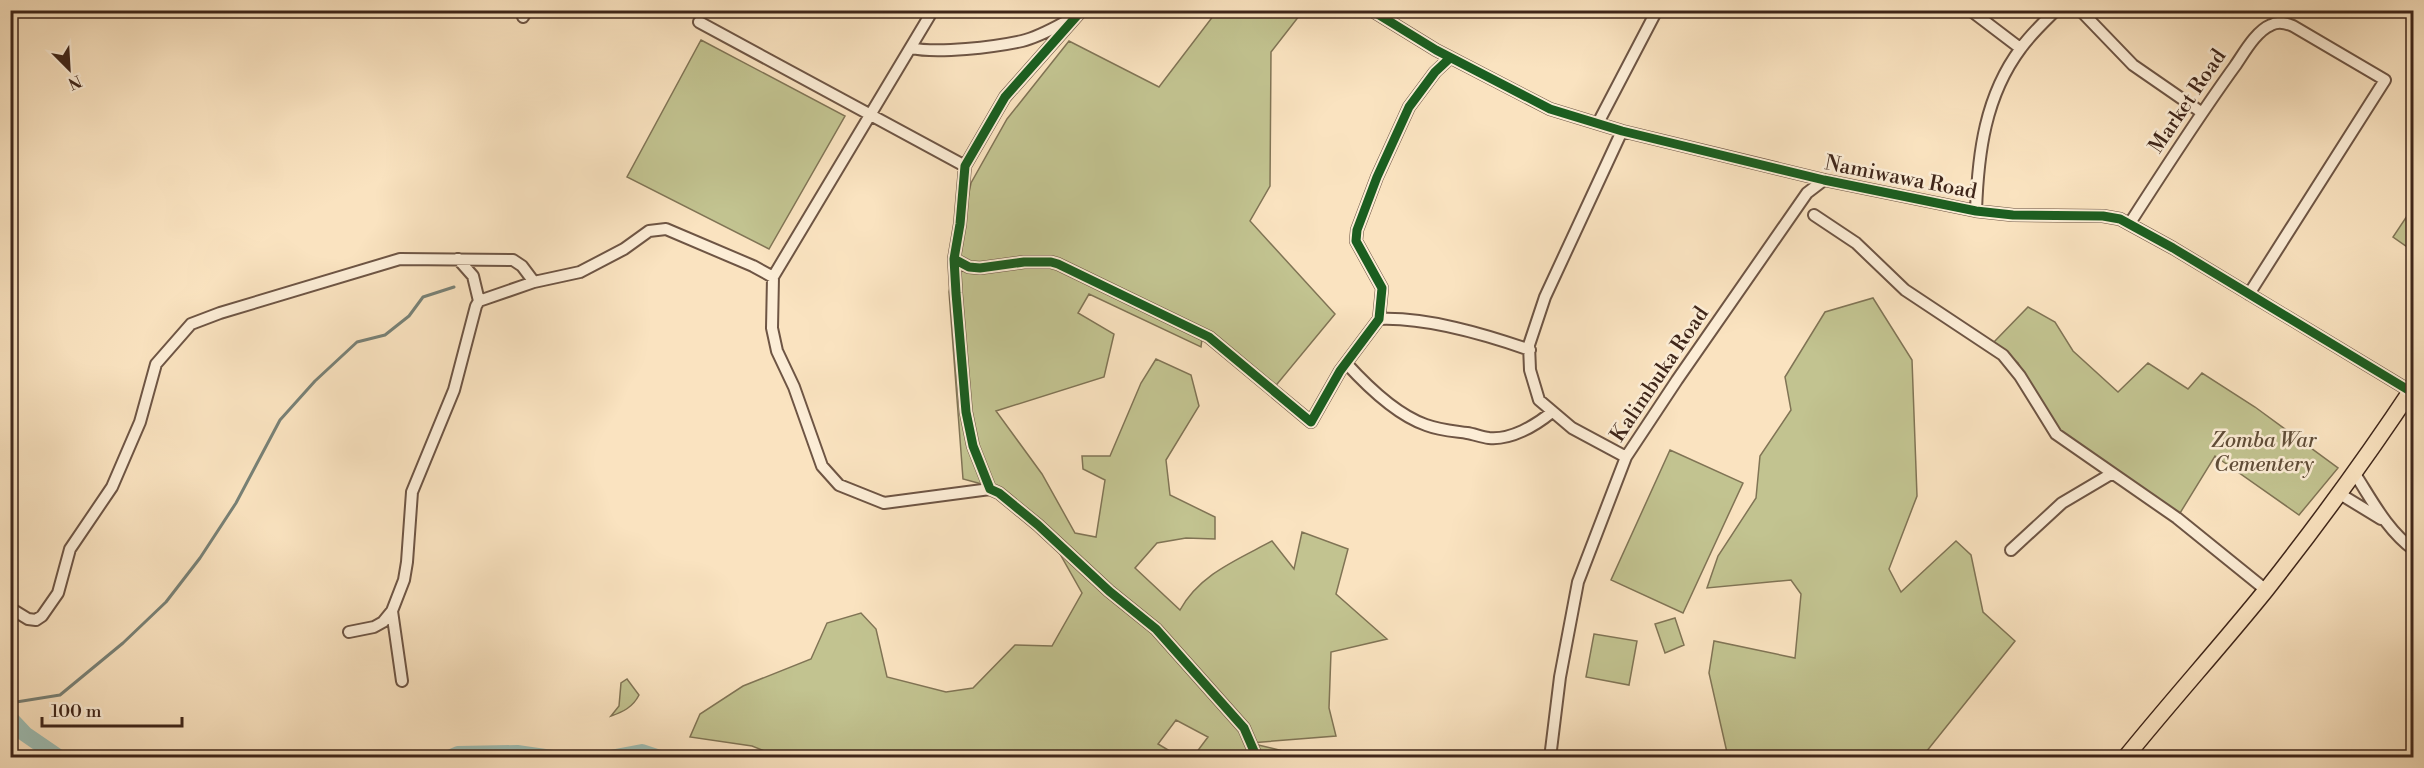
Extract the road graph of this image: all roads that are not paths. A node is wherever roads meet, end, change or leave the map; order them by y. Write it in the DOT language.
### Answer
graph roads {
  1 [pos="933,10"];
  2 [pos="1371,10"];
  3 [pos="1657,10"];
  4 [pos="1970,10"];
  5 [pos="2056,10"];
  6 [pos="2080,10"];
  7 [pos="1080,13"];
  8 [pos="699,22"];
  9 [pos="910,48"];
  10 [pos="2020,48"];
  11 [pos="1450,58"];
  12 [pos="2201,112"];
  13 [pos="871,116"];
  14 [pos="1598,123"];
  15 [pos="1622,131"];
  16 [pos="965,166"];
  17 [pos="1824,180"];
  18 [pos="1976,211"];
  19 [pos="1814,215"];
  20 [pos="2130,223"];
  21 [pos="458,259"];
  22 [pos="954,259"];
  23 [pos="773,277"];
  24 [pos="534,282"];
  25 [pos="2249,294"];
  26 [pos="479,301"];
  27 [pos="1379,319"];
  28 [pos="1530,350"];
  29 [pos="1346,363"];
  30 [pos="2412,389"];
  31 [pos="1552,412"];
  32 [pos="1626,457"];
  33 [pos="2111,474"];
  34 [pos="2355,474"];
  35 [pos="990,489"];
  36 [pos="2340,494"];
  37 [pos="2384,520"];
  38 [pos="2010,550"];
  39 [pos="2414,550"];
  40 [pos="2266,590"];
  41 [pos="10,608"];
  42 [pos="393,611"];
  43 [pos="349,632"];
  44 [pos="402,681"];
  45 [pos="1257,758"];
  46 [pos="1550,758"];
  47 [pos="2125,758"];
  1 -- 9 [label="street"];
  2 -- 11 [label="street, Namiwawa Road"];
  3 -- 14 [label="street"];
  4 -- 10 [label="street"];
  5 -- 10 [label="street"];
  6 -- 12 [label="street"];
  7 -- 9 [label="street"];
  7 -- 16 [label="street"];
  8 -- 13 [label="street"];
  9 -- 13 [label="street"];
  10 -- 18 [label="street"];
  11 -- 14 [label="street, Namiwawa Road"];
  11 -- 27 [label="street"];
  12 -- 20 [label="street, Market Road"];
  12 -- 25 [label="street, Market Road"];
  13 -- 16 [label="street"];
  13 -- 23 [label="street"];
  14 -- 15 [label="street, Namiwawa Road"];
  15 -- 17 [label="street, Namiwawa Road"];
  15 -- 28 [label="street"];
  16 -- 22 [label="street"];
  17 -- 18 [label="street, Namiwawa Road"];
  17 -- 32 [label="street, Kalimbuka Road"];
  18 -- 20 [label="street, Namiwawa Road"];
  19 -- 33 [label="street"];
  20 -- 25 [label="street, Namiwawa Road"];
  21 -- 24 [label="street"];
  21 -- 26 [label="street"];
  21 -- 41 [label="street"];
  22 -- 29 [label="street"];
  22 -- 35 [label="street"];
  23 -- 24 [label="street"];
  23 -- 35 [label="street"];
  24 -- 26 [label="street"];
  25 -- 30 [label="street, Namiwawa Road"];
  26 -- 42 [label="street"];
  27 -- 28 [label="street"];
  27 -- 29 [label="street"];
  28 -- 31 [label="street"];
  29 -- 31 [label="street"];
  30 -- 34 [label="highway"];
  31 -- 32 [label="street"];
  32 -- 46 [label="street, Kalimbuka Road"];
  33 -- 38 [label="street"];
  33 -- 40 [label="street"];
  34 -- 36 [label="highway"];
  34 -- 37 [label="street"];
  35 -- 45 [label="street"];
  36 -- 37 [label="street"];
  36 -- 40 [label="highway"];
  37 -- 39 [label="street"];
  40 -- 47 [label="highway"];
  42 -- 43 [label="street"];
  42 -- 44 [label="street"];
}
